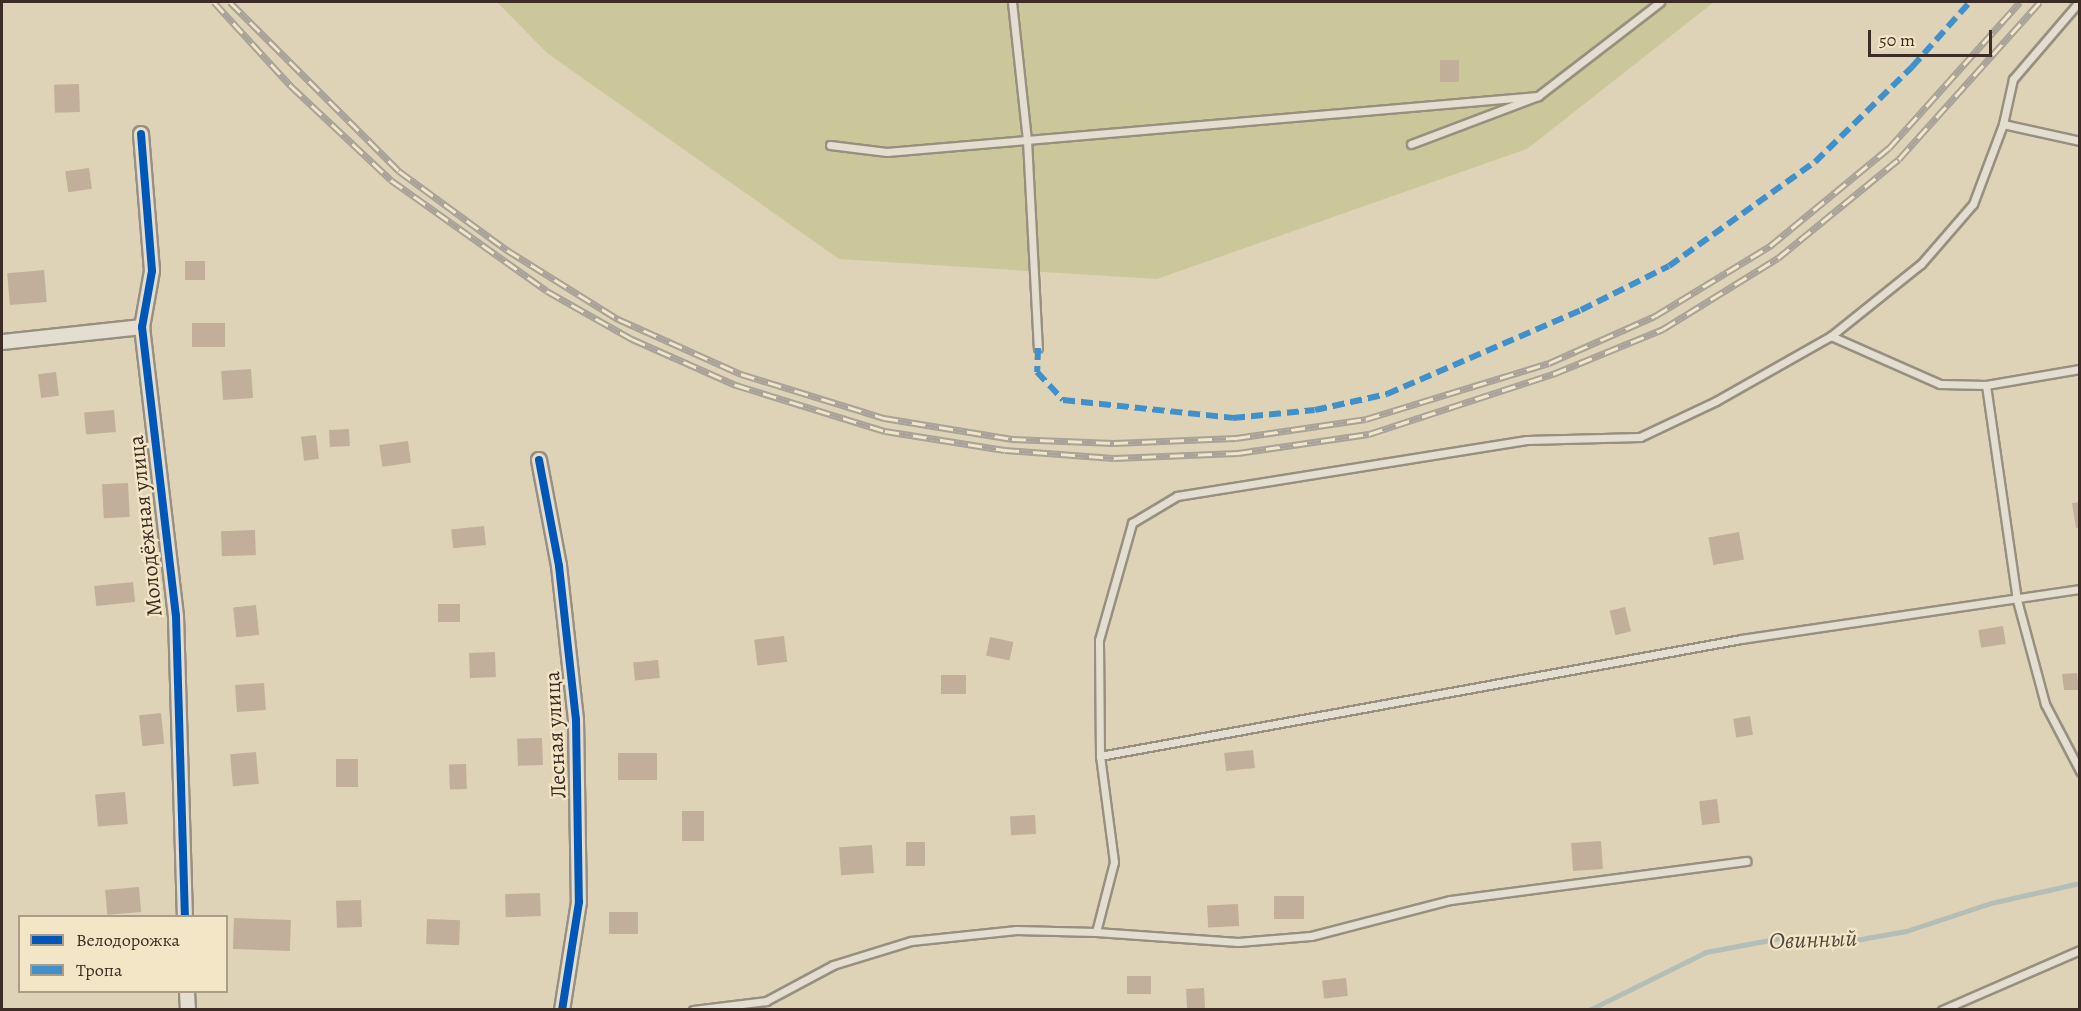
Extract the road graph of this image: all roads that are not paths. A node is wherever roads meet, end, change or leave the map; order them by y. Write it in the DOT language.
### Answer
graph roads {
  1 [pos="1012,2"];
  2 [pos="1660,2"];
  3 [pos="2079,2"];
  4 [pos="1538,96"];
  5 [pos="2003,124"];
  6 [pos="141,134"];
  7 [pos="1027,140"];
  8 [pos="2079,141"];
  9 [pos="1410,144"];
  10 [pos="830,145"];
  11 [pos="142,327"];
  12 [pos="1831,336"];
  13 [pos="2,342"];
  14 [pos="1038,348"];
  15 [pos="2079,369"];
  16 [pos="1986,385"];
  17 [pos="539,460"];
  18 [pos="2079,590"];
  19 [pos="2017,600"];
  20 [pos="1100,756"];
  21 [pos="2079,771"];
  22 [pos="1746,861"];
  23 [pos="185,915"];
  24 [pos="1096,932"];
  25 [pos="2079,951"];
  26 [pos="187,993"];
  27 [pos="188,1010"];
  28 [pos="562,1010"];
  29 [pos="693,1010"];
  30 [pos="1942,1010"];
  1 -- 7 [label="lane"];
  2 -- 4 [label="lane"];
  3 -- 5 [label="lane"];
  4 -- 7 [label="lane"];
  4 -- 9 [label="lane"];
  5 -- 8 [label="lane"];
  5 -- 12 [label="lane"];
  6 -- 11 [label="street, Молодёжная улица"];
  7 -- 10 [label="lane"];
  7 -- 14 [label="lane"];
  11 -- 13 [label="street"];
  11 -- 23 [label="street, Молодёжная улица"];
  12 -- 16 [label="lane"];
  12 -- 20 [label="lane"];
  15 -- 16 [label="lane"];
  16 -- 19 [label="lane"];
  17 -- 28 [label="street, Лесная улица"];
  18 -- 19 [label="lane"];
  19 -- 20 [label="lane"];
  19 -- 21 [label="lane"];
  20 -- 24 [label="lane"];
  22 -- 24 [label="lane"];
  24 -- 29 [label="lane"];
  25 -- 30 [label="lane"];
  26 -- 27 [label="street"];
}
